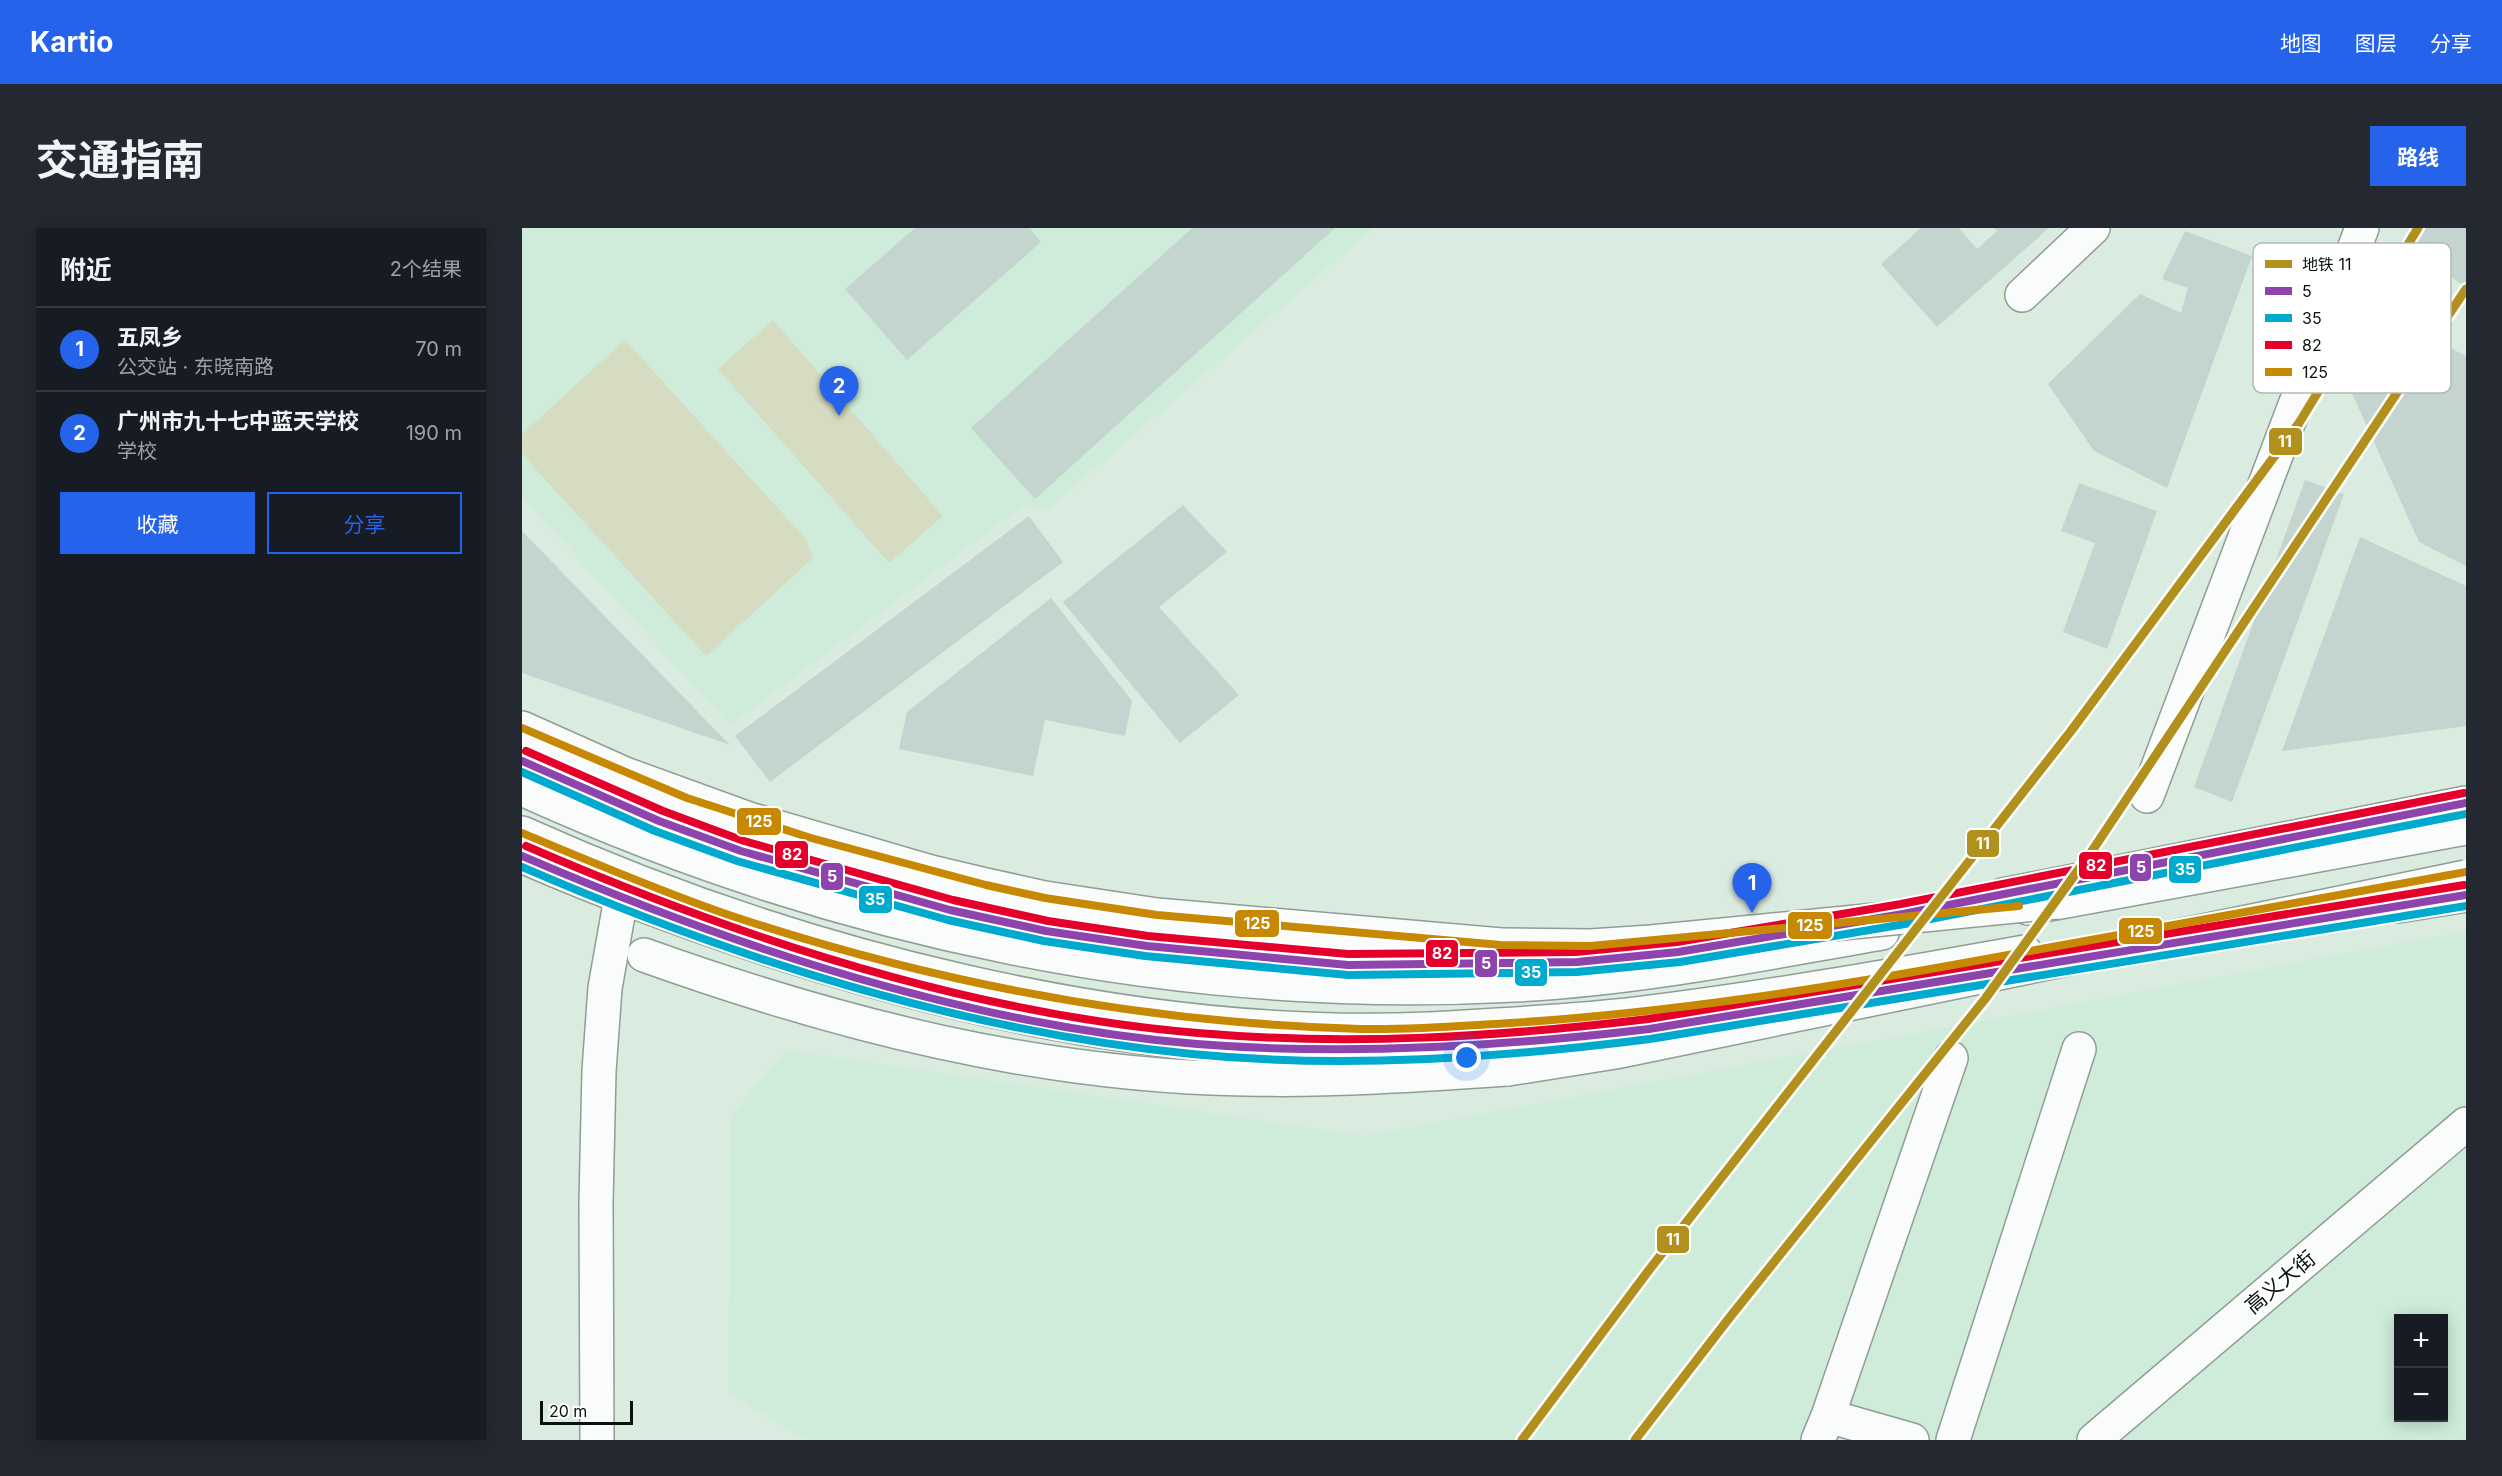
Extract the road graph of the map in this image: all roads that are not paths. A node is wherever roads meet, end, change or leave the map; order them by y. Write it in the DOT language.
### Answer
graph roads {
  1 [pos="2093,228"];
  2 [pos="2022,295"];
  3 [pos="2292,393"];
  4 [pos="522,728"];
  5 [pos="522,761"];
  6 [pos="522,789"];
  7 [pos="2147,796"];
  8 [pos="2466,803"];
  9 [pos="2466,828"];
  10 [pos="522,833"];
  11 [pos="522,856"];
  12 [pos="2466,872"];
  13 [pos="2466,877"];
  14 [pos="2466,895"];
  15 [pos="621,898"];
  16 [pos="2057,902"];
  17 [pos="644,955"];
  18 [pos="2079,1049"];
  19 [pos="1951,1058"];
  20 [pos="2466,1124"];
  21 [pos="1823,1428"];
  22 [pos="597,1440"];
  23 [pos="1912,1440"];
  24 [pos="1953,1440"];
  25 [pos="2094,1440"];
  1 -- 2 [label="main road"];
  3 -- 7 [label="main road"];
  4 -- 16 [label="main road, bridge"];
  5 -- 8 [label="main road"];
  6 -- 16 [label="main road, bridge"];
  9 -- 16 [label="main road"];
  10 -- 12 [label="main road"];
  11 -- 15 [label="main road"];
  13 -- 17 [label="main road, bridge"];
  14 -- 15 [label="main road"];
  15 -- 22 [label="main road"];
  18 -- 24 [label="main road"];
  19 -- 21 [label="main road"];
  20 -- 25 [label="main road, 高义大街"];
  21 -- 23 [label="main road"];
}
